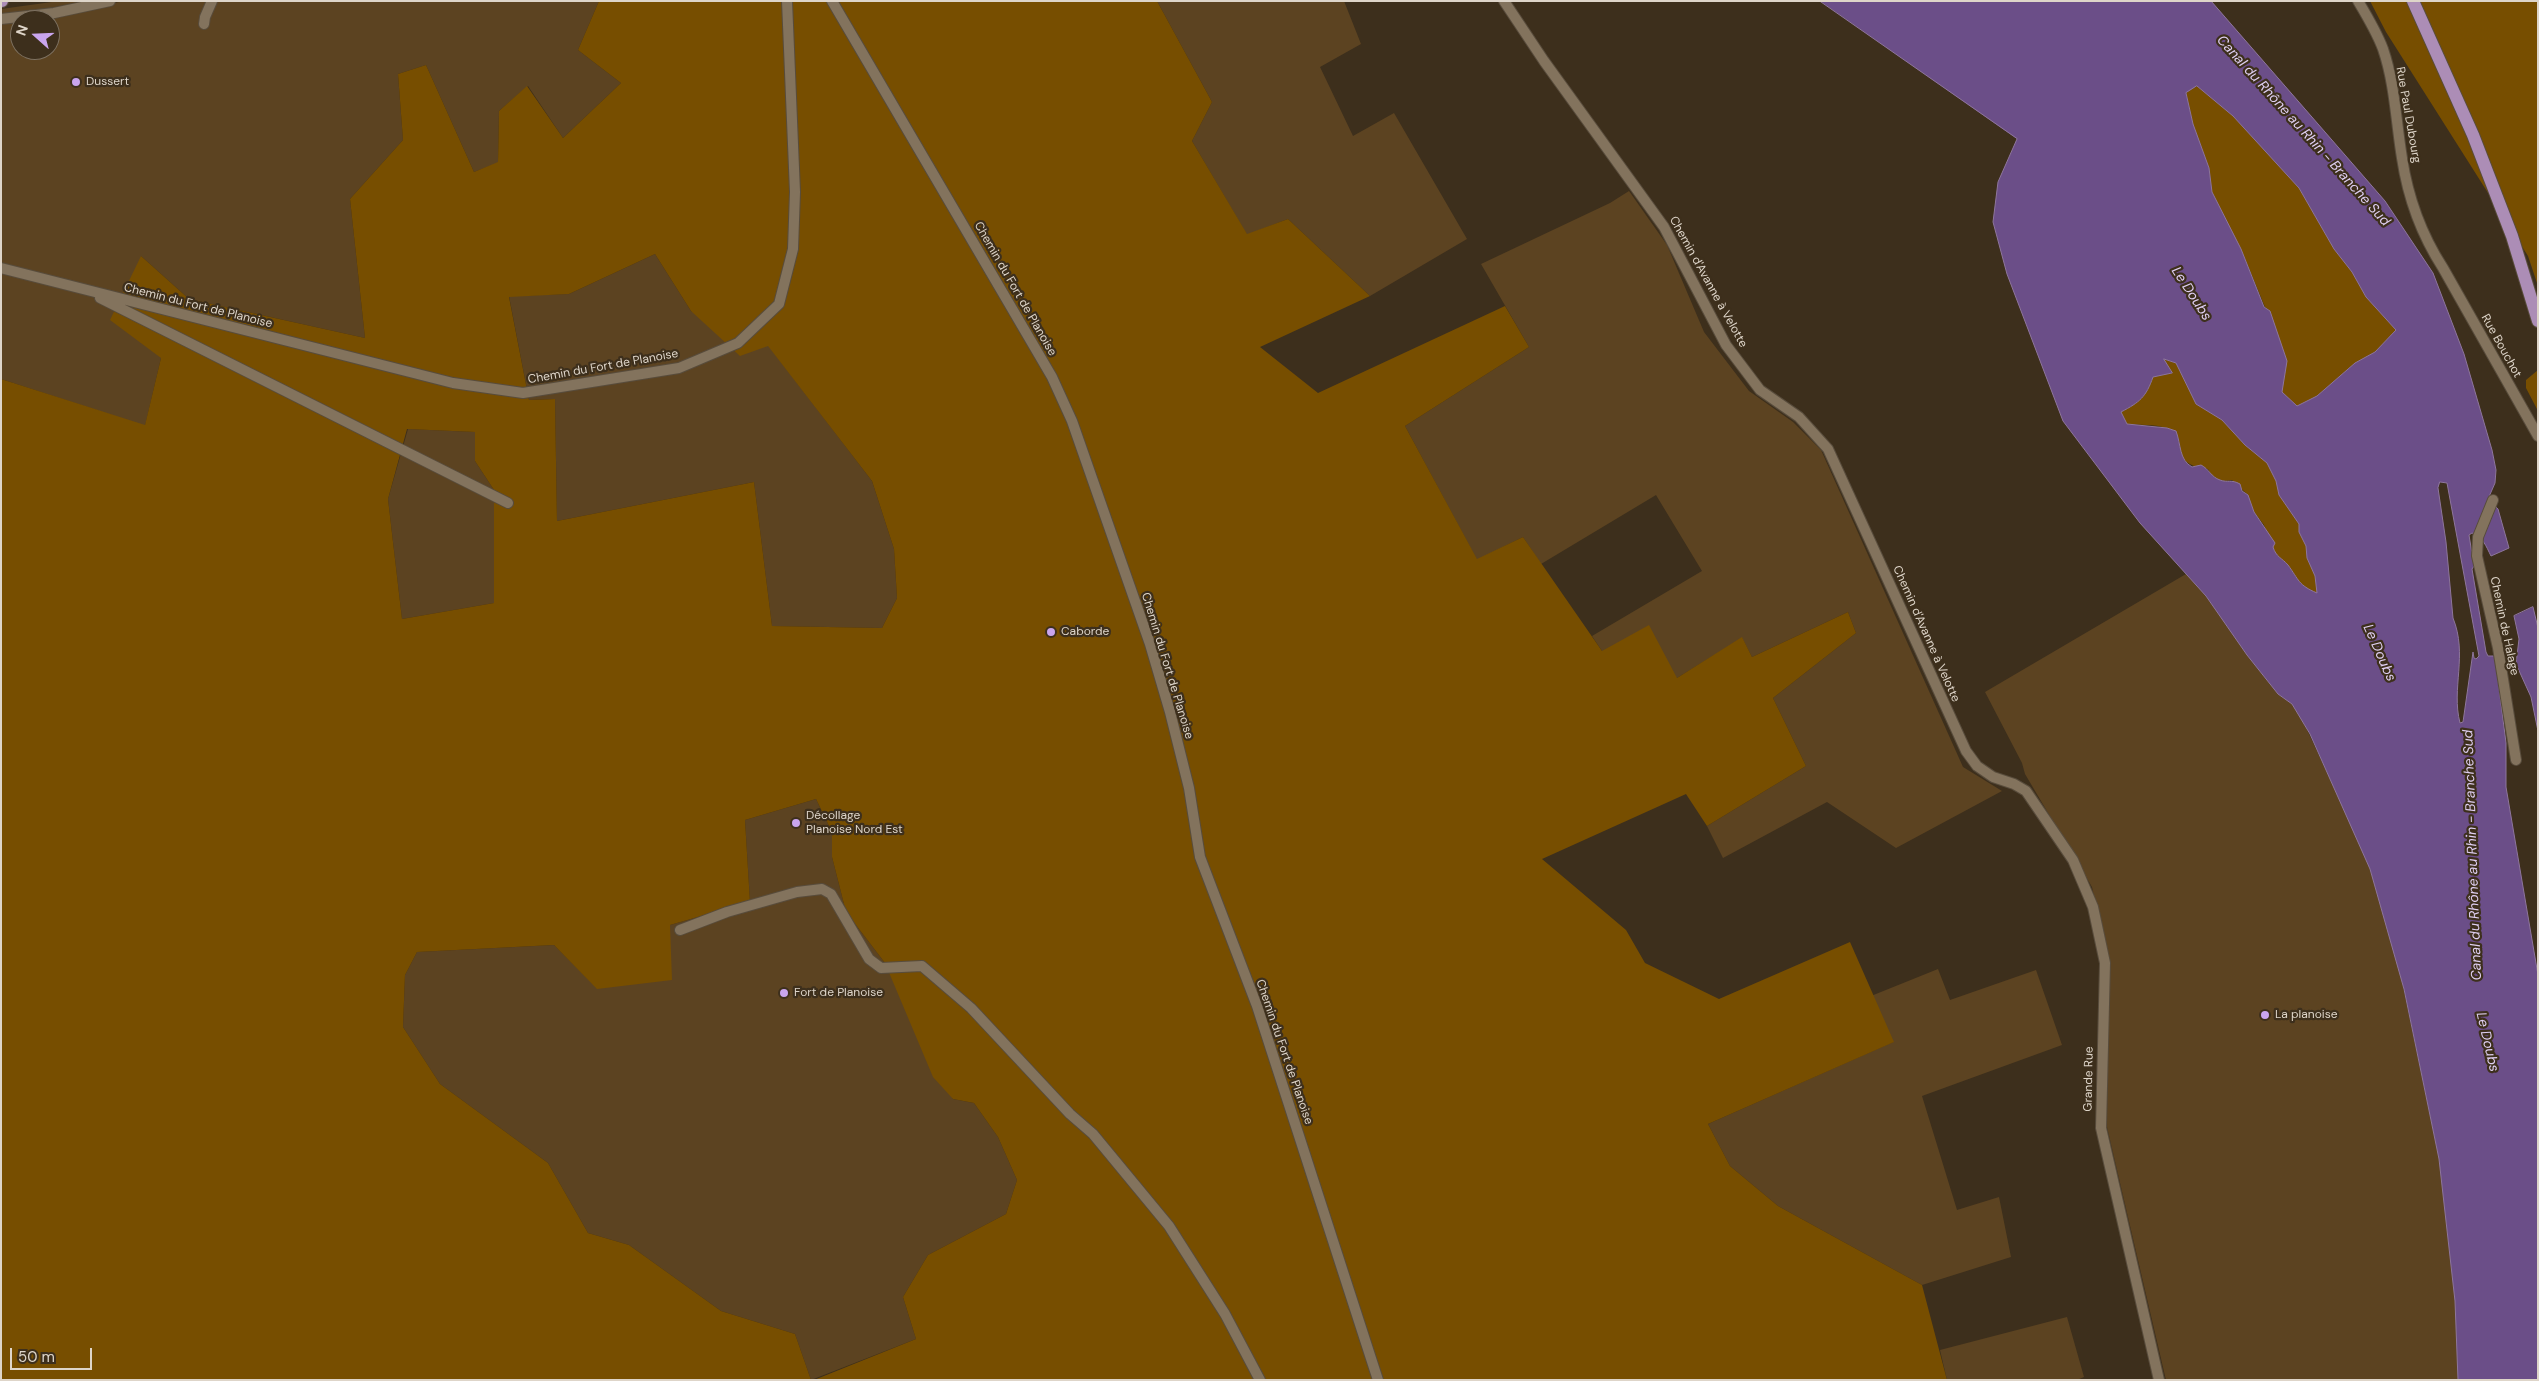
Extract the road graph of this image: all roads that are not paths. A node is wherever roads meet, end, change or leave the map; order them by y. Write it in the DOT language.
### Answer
graph roads {
  1 [pos="110,1"];
  2 [pos="212,1"];
  3 [pos="787,1"];
  4 [pos="832,1"];
  5 [pos="1504,1"];
  6 [pos="2358,1"];
  7 [pos="2413,1"];
  8 [pos="1,19"];
  9 [pos="204,24"];
  10 [pos="1,268"];
  11 [pos="2443,268"];
  12 [pos="84,290"];
  13 [pos="2538,321"];
  14 [pos="2538,436"];
  15 [pos="2493,500"];
  16 [pos="508,503"];
  17 [pos="2516,760"];
  18 [pos="2026,791"];
  19 [pos="680,930"];
  20 [pos="1260,1380"];
  21 [pos="1378,1380"];
  22 [pos="2159,1380"];
  1 -- 8 [label="street"];
  2 -- 9 [label="street"];
  3 -- 12 [label="street, Chemin du Fort de Planoise"];
  4 -- 21 [label="street, Chemin du Fort de Planoise"];
  5 -- 18 [label="street, Chemin d'Avanne à Velotte"];
  6 -- 11 [label="street, Rue Paul Dubourg"];
  7 -- 13 [label="main road"];
  10 -- 12 [label="street, Chemin du Fort de Planoise"];
  11 -- 14 [label="street, Rue Bouchot"];
  12 -- 16 [label="street"];
  15 -- 17 [label="street, Chemin de Halage"];
  18 -- 22 [label="street, Grande Rue"];
  19 -- 20 [label="street"];
}
